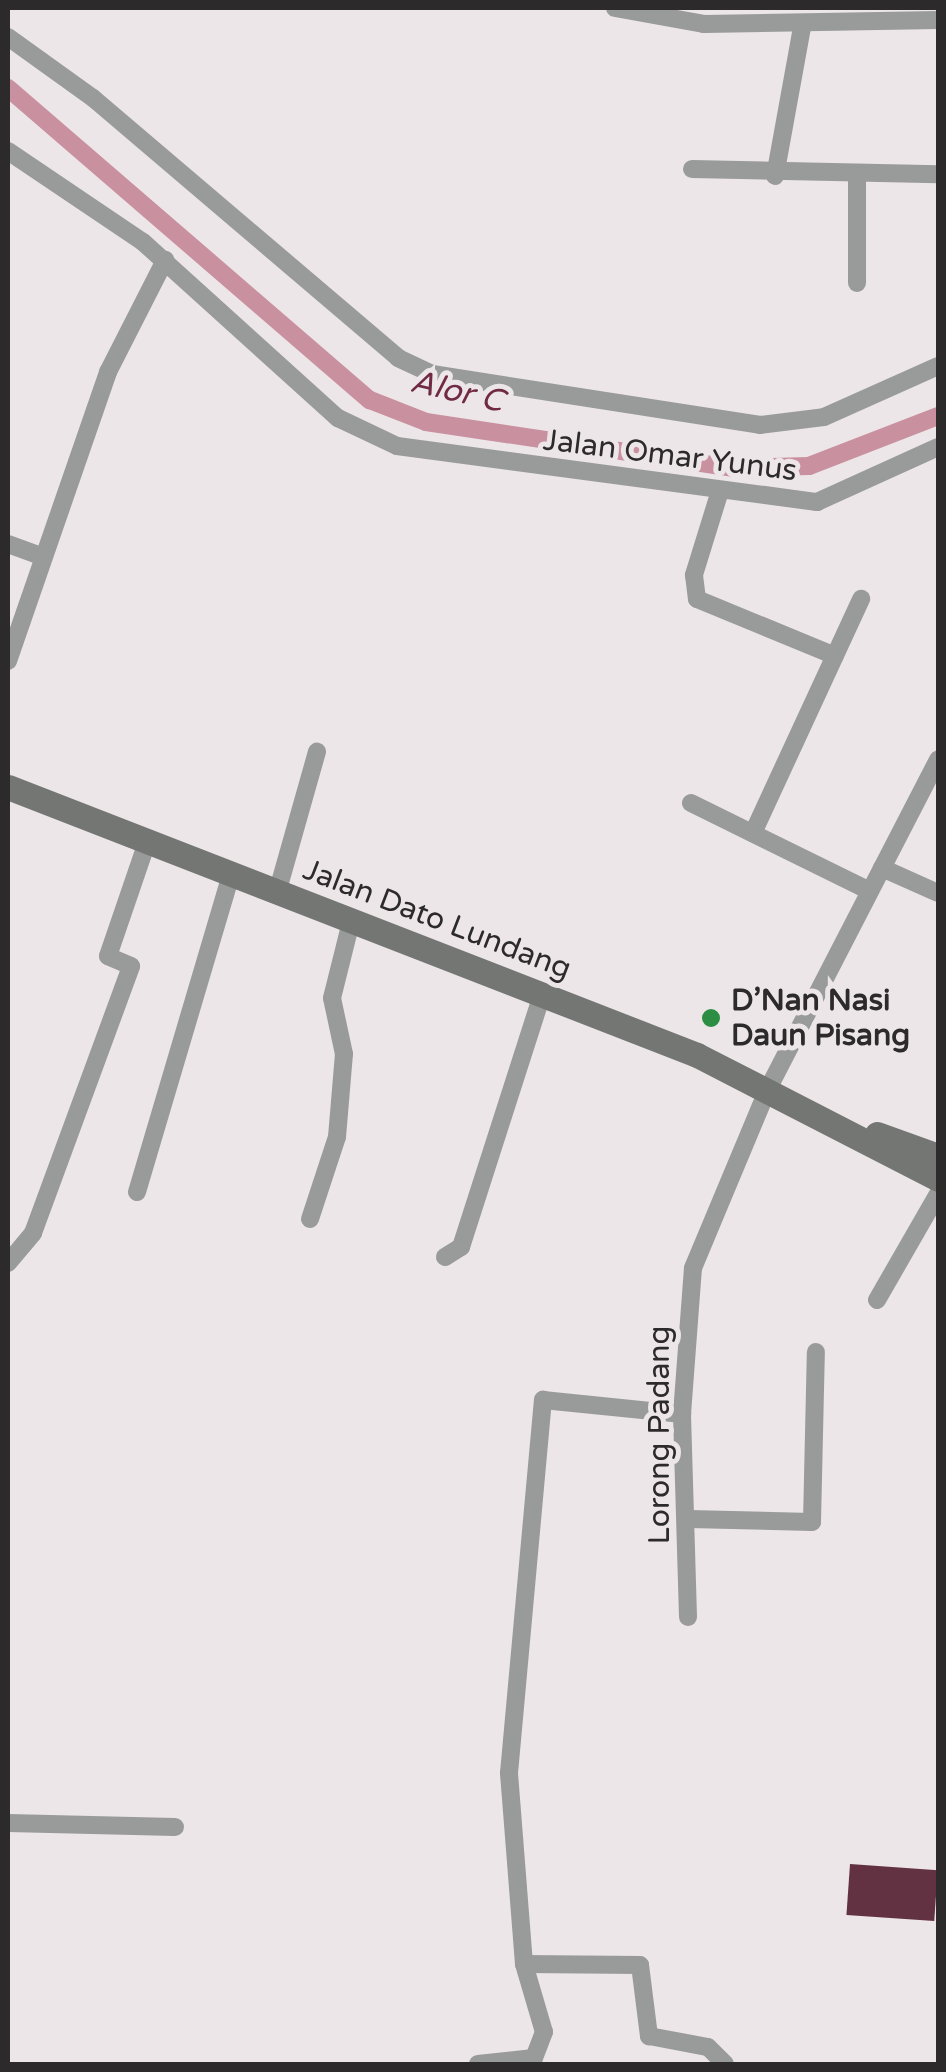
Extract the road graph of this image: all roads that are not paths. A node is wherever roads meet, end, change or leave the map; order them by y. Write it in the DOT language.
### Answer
graph roads {
  1 [pos="615,8"];
  2 [pos="659,12"];
  3 [pos="853,17"];
  4 [pos="938,20"];
  5 [pos="802,27"];
  6 [pos="8,37"];
  7 [pos="8,151"];
  8 [pos="692,169"];
  9 [pos="938,174"];
  10 [pos="775,176"];
  11 [pos="858,176"];
  12 [pos="165,260"];
  13 [pos="857,283"];
  14 [pos="938,366"];
  15 [pos="938,447"];
  16 [pos="719,494"];
  17 [pos="8,544"];
  18 [pos="41,556"];
  19 [pos="861,600"];
  20 [pos="835,656"];
  21 [pos="8,660"];
  22 [pos="317,752"];
  23 [pos="938,758"];
  24 [pos="8,787"];
  25 [pos="691,803"];
  26 [pos="753,834"];
  27 [pos="148,842"];
  28 [pos="882,868"];
  29 [pos="231,875"];
  30 [pos="870,891"];
  31 [pos="277,893"];
  32 [pos="938,893"];
  33 [pos="351,922"];
  34 [pos="542,995"];
  35 [pos="768,1088"];
  36 [pos="839,1122"];
  37 [pos="938,1156"];
  38 [pos="938,1179"];
  39 [pos="137,1192"];
  40 [pos="938,1194"];
  41 [pos="310,1219"];
  42 [pos="445,1257"];
  43 [pos="8,1263"];
  44 [pos="877,1300"];
  45 [pos="816,1352"];
  46 [pos="682,1414"];
  47 [pos="689,1519"];
  48 [pos="688,1617"];
  49 [pos="8,1823"];
  50 [pos="175,1827"];
  51 [pos="524,1964"];
  52 [pos="478,2064"];
  53 [pos="725,2064"];
  1 -- 2 [label="street"];
  2 -- 5 [label="street"];
  3 -- 4 [label="street"];
  3 -- 5 [label="street"];
  5 -- 10 [label="street"];
  6 -- 14 [label="street"];
  7 -- 12 [label="street, Jalan Omar Yunus"];
  8 -- 10 [label="street"];
  9 -- 11 [label="street"];
  10 -- 11 [label="street"];
  11 -- 13 [label="street"];
  12 -- 16 [label="street, Jalan Omar Yunus"];
  12 -- 18 [label="street"];
  15 -- 16 [label="street, Jalan Omar Yunus"];
  16 -- 20 [label="street"];
  17 -- 18 [label="street"];
  18 -- 21 [label="street"];
  19 -- 20 [label="street"];
  20 -- 26 [label="street"];
  22 -- 31 [label="street"];
  23 -- 28 [label="street, Lorong Padang"];
  24 -- 27 [label="main road, Jalan Dato Lundang"];
  25 -- 26 [label="street"];
  26 -- 30 [label="street"];
  27 -- 29 [label="main road, Jalan Dato Lundang"];
  27 -- 43 [label="street"];
  28 -- 30 [label="street, Lorong Padang"];
  28 -- 32 [label="street"];
  29 -- 31 [label="main road, Jalan Dato Lundang"];
  29 -- 39 [label="street"];
  30 -- 35 [label="street, Lorong Padang"];
  31 -- 33 [label="main road, Jalan Dato Lundang"];
  33 -- 34 [label="main road, Jalan Dato Lundang"];
  33 -- 41 [label="street"];
  34 -- 35 [label="main road, Jalan Dato Lundang"];
  34 -- 42 [label="street"];
  35 -- 36 [label="main road, Jalan Dato Lundang"];
  35 -- 46 [label="street, Lorong Padang"];
  36 -- 37 [label="main road, Jalan Dato Lundang"];
  36 -- 38 [label="main road, Jalan Dato Lundang"];
  40 -- 44 [label="street"];
  45 -- 47 [label="street"];
  46 -- 47 [label="street, Lorong Padang"];
  46 -- 51 [label="street"];
  47 -- 48 [label="street, Lorong Padang"];
  49 -- 50 [label="street"];
  51 -- 52 [label="street"];
  51 -- 53 [label="street"];
}
